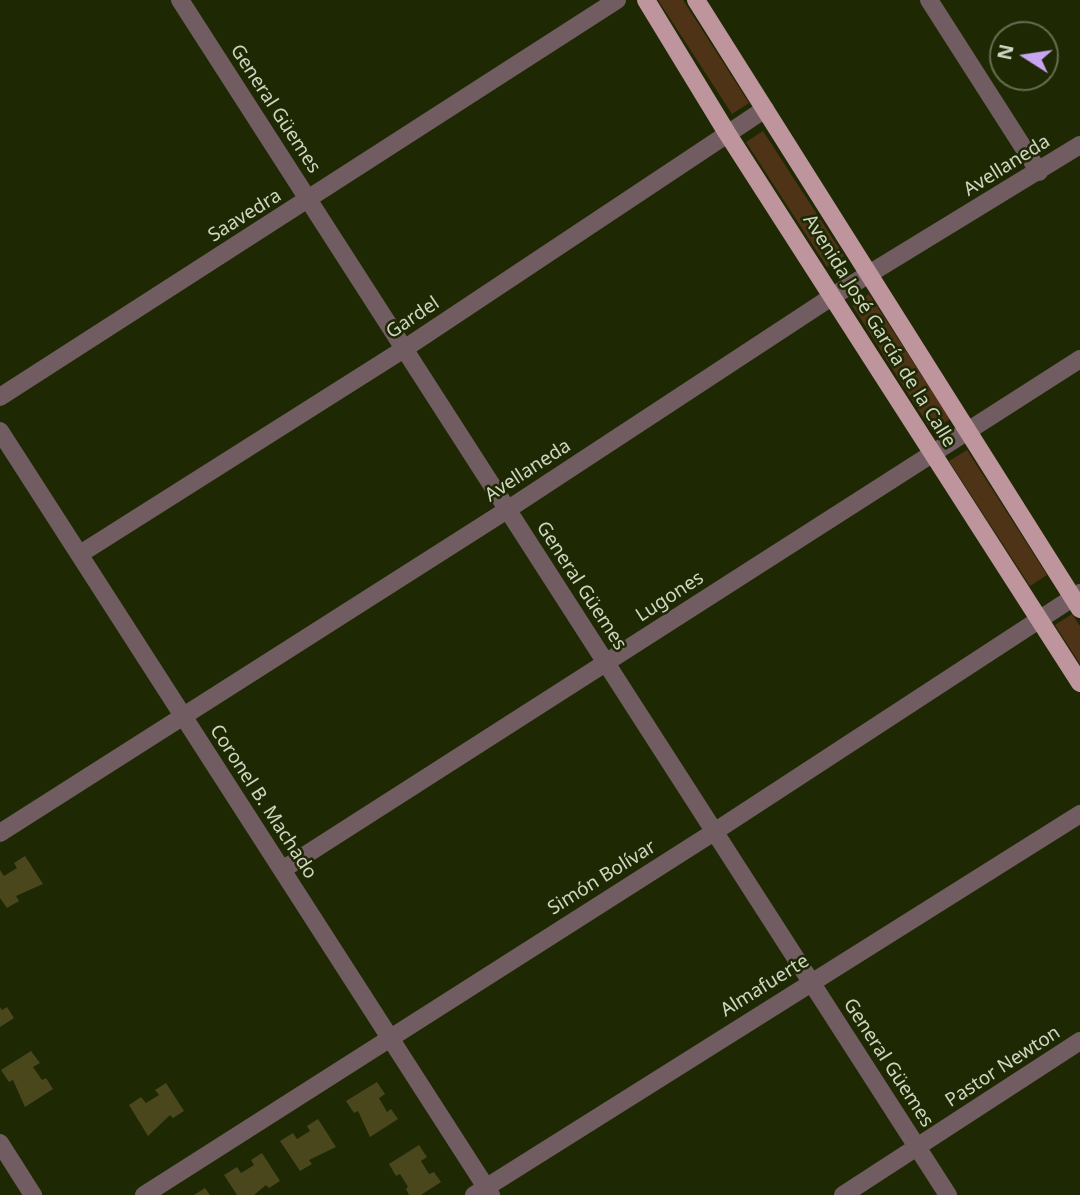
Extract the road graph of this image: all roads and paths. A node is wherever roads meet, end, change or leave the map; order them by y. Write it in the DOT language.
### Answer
graph roads {
  1 [pos="180,0"];
  2 [pos="617,0"];
  3 [pos="646,0"];
  4 [pos="696,0"];
  5 [pos="929,0"];
  6 [pos="765,109"];
  7 [pos="727,133"];
  8 [pos="1080,145"];
  9 [pos="1038,172"];
  10 [pos="308,200"];
  11 [pos="869,274"];
  12 [pos="833,296"];
  13 [pos="404,349"];
  14 [pos="1080,359"];
  15 [pos="0,397"];
  16 [pos="967,430"];
  17 [pos="0,431"];
  18 [pos="932,453"];
  19 [pos="508,510"];
  20 [pos="80,554"];
  21 [pos="1077,600"];
  22 [pos="1038,619"];
  23 [pos="606,664"];
  24 [pos="1080,683"];
  25 [pos="183,716"];
  26 [pos="1080,814"];
  27 [pos="714,832"];
  28 [pos="0,833"];
  29 [pos="282,870"];
  30 [pos="811,982"];
  31 [pos="390,1038"];
  32 [pos="1080,1041"];
  33 [pos="0,1143"];
  34 [pos="917,1148"];
  35 [pos="484,1192"];
  36 [pos="33,1195"];
  37 [pos="144,1195"];
  38 [pos="843,1195"];
  39 [pos="948,1195"];
  1 -- 10 [label="street, General Güemes"];
  2 -- 10 [label="street, Saavedra"];
  3 -- 7 [label="main road, Avenida José García de la Calle"];
  4 -- 6 [label="main road, Avenida José García de la Calle"];
  5 -- 9 [label="street"];
  6 -- 7 [label="street, Gardel"];
  6 -- 11 [label="main road, Avenida José García de la Calle"];
  7 -- 12 [label="main road, Avenida José García de la Calle"];
  7 -- 13 [label="street, Gardel"];
  8 -- 9 [label="street, Avellaneda"];
  9 -- 11 [label="street, Avellaneda"];
  10 -- 13 [label="street, General Güemes"];
  10 -- 15 [label="street, Saavedra"];
  11 -- 12 [label="street, Avellaneda"];
  11 -- 16 [label="main road, Avenida José García de la Calle"];
  12 -- 18 [label="main road, Avenida José García de la Calle"];
  12 -- 19 [label="street, Avellaneda"];
  13 -- 19 [label="street, General Güemes"];
  13 -- 20 [label="street, Gardel"];
  14 -- 16 [label="street, Lugones"];
  16 -- 18 [label="street, Lugones"];
  16 -- 21 [label="main road, Avenida José García de la Calle"];
  17 -- 20 [label="street, Coronel B. Machado"];
  18 -- 22 [label="main road, Avenida José García de la Calle"];
  18 -- 23 [label="street, Lugones"];
  19 -- 23 [label="street, General Güemes"];
  19 -- 25 [label="street, Avellaneda"];
  20 -- 25 [label="street, Coronel B. Machado"];
  21 -- 22 [label="street, Simón Bolívar"];
  22 -- 24 [label="main road, Avenida José García de la Calle"];
  22 -- 27 [label="street, Simón Bolívar"];
  23 -- 27 [label="street, General Güemes"];
  23 -- 29 [label="street, Lugones"];
  25 -- 28 [label="street, Avellaneda"];
  25 -- 29 [label="street, Coronel B. Machado"];
  26 -- 30 [label="street, Almafuerte"];
  27 -- 30 [label="street, General Güemes"];
  27 -- 31 [label="street, Simón Bolívar"];
  29 -- 31 [label="street, Coronel B. Machado"];
  30 -- 34 [label="street, General Güemes"];
  30 -- 35 [label="street, Almafuerte"];
  31 -- 35 [label="street, Coronel B. Machado"];
  31 -- 37 [label="street, Simón Bolívar"];
  32 -- 34 [label="street, Pastor Newton"];
  33 -- 36 [label="street"];
  34 -- 38 [label="street, Pastor Newton"];
  34 -- 39 [label="street, General Güemes"];
}
